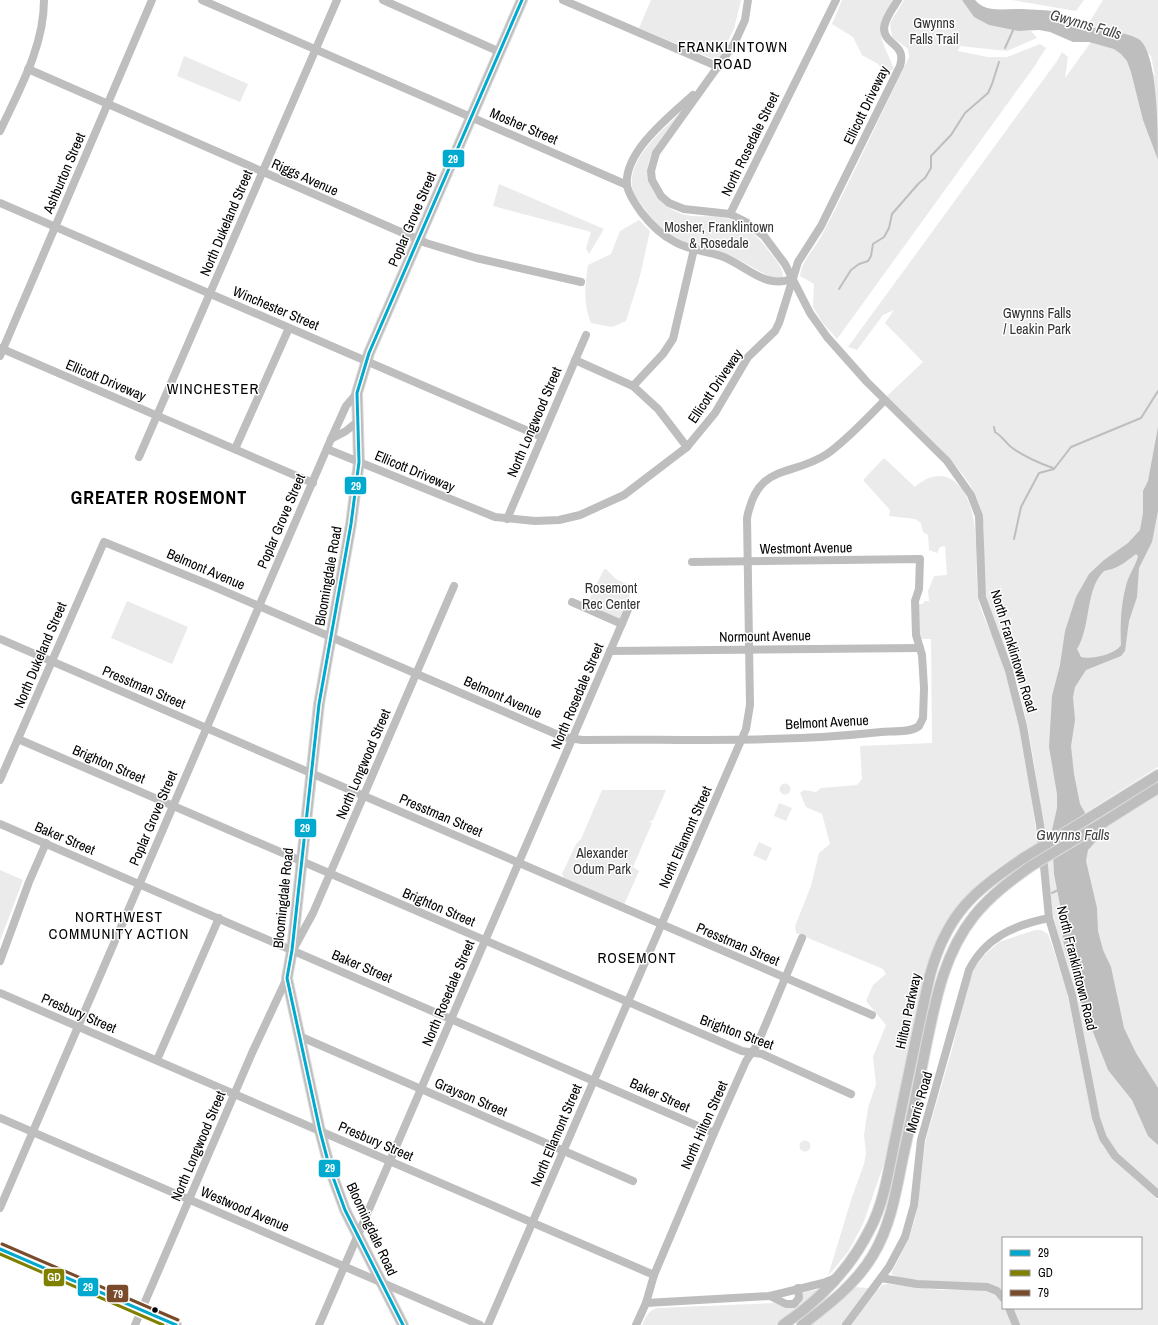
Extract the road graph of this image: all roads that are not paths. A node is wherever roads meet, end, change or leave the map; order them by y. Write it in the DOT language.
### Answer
graph roads {
  1 [pos="44,0"];
  2 [pos="152,0"];
  3 [pos="202,0"];
  4 [pos="337,0"];
  5 [pos="383,0"];
  6 [pos="522,0"];
  7 [pos="563,0"];
  8 [pos="748,0"];
  9 [pos="836,0"];
  10 [pos="898,0"];
  11 [pos="316,50"];
  12 [pos="500,52"];
  13 [pos="719,67"];
  14 [pos="28,69"];
  15 [pos="705,85"];
  16 [pos="108,104"];
  17 [pos="471,117"];
  18 [pos="0,131"];
  19 [pos="263,172"];
  20 [pos="627,185"];
  21 [pos="0,203"];
  22 [pos="730,214"];
  23 [pos="55,227"];
  24 [pos="418,240"];
  25 [pos="694,249"];
  26 [pos="793,278"];
  27 [pos="581,282"];
  28 [pos="210,294"];
  29 [pos="289,328"];
  30 [pos="586,335"];
  31 [pos="1,351"];
  32 [pos="575,360"];
  33 [pos="366,361"];
  34 [pos="633,386"];
  35 [pos="357,393"];
  36 [pos="885,400"];
  37 [pos="157,416"];
  38 [pos="356,422"];
  39 [pos="542,437"];
  40 [pos="331,439"];
  41 [pos="687,447"];
  42 [pos="235,449"];
  43 [pos="327,449"];
  44 [pos="139,457"];
  45 [pos="359,462"];
  46 [pos="313,483"];
  47 [pos="507,519"];
  48 [pos="104,542"];
  49 [pos="748,561"];
  50 [pos="692,562"];
  51 [pos="454,586"];
  52 [pos="572,602"];
  53 [pos="630,605"];
  54 [pos="260,606"];
  55 [pos="622,624"];
  56 [pos="331,636"];
  57 [pos="0,639"];
  58 [pos="920,648"];
  59 [pos="750,649"];
  60 [pos="610,651"];
  61 [pos="51,661"];
  62 [pos="416,673"];
  63 [pos="207,728"];
  64 [pos="743,738"];
  65 [pos="18,739"];
  66 [pos="572,739"];
  67 [pos="311,773"];
  68 [pos="1158,775"];
  69 [pos="0,780"];
  70 [pos="1158,788"];
  71 [pos="364,796"];
  72 [pos="173,806"];
  73 [pos="0,824"];
  74 [pos="46,843"];
  75 [pos="301,862"];
  76 [pos="518,863"];
  77 [pos="330,874"];
  78 [pos="140,884"];
  79 [pos="219,918"];
  80 [pos="1049,918"];
  81 [pos="661,924"];
  82 [pos="802,938"];
  83 [pos="485,941"];
  84 [pos="292,950"];
  85 [pos="0,961"];
  86 [pos="287,978"];
  87 [pos="785,978"];
  88 [pos="0,993"];
  89 [pos="628,1002"];
  90 [pos="872,1015"];
  91 [pos="451,1019"];
  92 [pos="78,1026"];
  93 [pos="299,1036"];
  94 [pos="752,1052"];
  95 [pos="157,1060"];
  96 [pos="594,1080"];
  97 [pos="421,1090"];
  98 [pos="234,1094"];
  99 [pos="851,1094"];
  100 [pos="0,1118"];
  101 [pos="320,1131"];
  102 [pos="33,1132"];
  103 [pos="714,1133"];
  104 [pos="564,1151"];
  105 [pos="390,1161"];
  106 [pos="633,1181"];
  107 [pos="1158,1194"];
  108 [pos="189,1199"];
  109 [pos="0,1208"];
  110 [pos="533,1222"];
  111 [pos="358,1235"];
  112 [pos="0,1249"];
  113 [pos="344,1266"];
  114 [pos="654,1274"];
  115 [pos="839,1277"];
  116 [pos="880,1278"];
  117 [pos="381,1282"];
  118 [pos="798,1288"];
  119 [pos="770,1296"];
  120 [pos="1002,1297"];
  121 [pos="646,1303"];
  122 [pos="1010,1309"];
  123 [pos="141,1310"];
  124 [pos="134,1325"];
  125 [pos="176,1325"];
  126 [pos="319,1325"];
  127 [pos="403,1325"];
  128 [pos="480,1325"];
  129 [pos="488,1325"];
  130 [pos="636,1325"];
  131 [pos="783,1325"];
  132 [pos="802,1325"];
  133 [pos="846,1325"];
  134 [pos="1016,1325"];
  1 -- 14 [label="street"];
  2 -- 16 [label="street, Ashburton Street"];
  3 -- 11 [label="street, Mosher Street"];
  4 -- 11 [label="street, North Dukeland Street"];
  5 -- 12 [label="street"];
  6 -- 12 [label="main road, Poplar Grove Street"];
  7 -- 13 [label="street"];
  8 -- 13 [label="street, North Franklintown Road"];
  9 -- 22 [label="street, North Rosedale Street"];
  10 -- 26 [label="street, Ellicott Driveway"];
  11 -- 17 [label="street, Mosher Street"];
  11 -- 19 [label="street, North Dukeland Street"];
  12 -- 17 [label="main road, Poplar Grove Street"];
  13 -- 15 [label="street, North Franklintown Road"];
  14 -- 16 [label="street, Riggs Avenue"];
  14 -- 18 [label="street"];
  15 -- 20 [label="street, North Franklintown Road"];
  15 -- 22 [label="street, North Franklintown Road"];
  16 -- 19 [label="street, Riggs Avenue"];
  16 -- 23 [label="street, Ashburton Street"];
  17 -- 20 [label="street, Mosher Street"];
  17 -- 24 [label="main road, Poplar Grove Street"];
  19 -- 24 [label="street, Riggs Avenue"];
  19 -- 28 [label="street, North Dukeland Street"];
  20 -- 25 [label="street"];
  21 -- 23 [label="street, Winchester Street"];
  22 -- 26 [label="street, North Franklintown Road"];
  23 -- 28 [label="street, Winchester Street"];
  23 -- 31 [label="street, Ashburton Street"];
  24 -- 27 [label="street, Riggs Avenue"];
  24 -- 33 [label="main road, Poplar Grove Street"];
  25 -- 26 [label="street"];
  25 -- 34 [label="street"];
  26 -- 36 [label="street, North Franklintown Road"];
  26 -- 41 [label="street, Ellicott Driveway"];
  28 -- 29 [label="street, Winchester Street"];
  28 -- 37 [label="street, North Dukeland Street"];
  29 -- 33 [label="street, Winchester Street"];
  29 -- 42 [label="street"];
  30 -- 32 [label="street, North Longwood Street"];
  31 -- 37 [label="street, Ellicott Driveway"];
  32 -- 34 [label="street"];
  32 -- 39 [label="street, North Longwood Street"];
  33 -- 35 [label="main road, Bloomingdale Road"];
  33 -- 39 [label="street, Winchester Street"];
  34 -- 41 [label="street"];
  35 -- 38 [label="main road, Bloomingdale Road"];
  35 -- 40 [label="street, Poplar Grove Street"];
  36 -- 49 [label="street, North Ellamont Street"];
  36 -- 80 [label="street, North Franklintown Road"];
  37 -- 42 [label="street, Ellicott Driveway"];
  37 -- 44 [label="street, North Dukeland Street"];
  38 -- 40 [label="street"];
  38 -- 45 [label="main road, Bloomingdale Road"];
  39 -- 47 [label="street, North Longwood Street"];
  40 -- 43 [label="street, Poplar Grove Street"];
  41 -- 47 [label="street, Ellicott Driveway"];
  42 -- 46 [label="street, Ellicott Driveway"];
  43 -- 45 [label="street, Ellicott Driveway"];
  43 -- 46 [label="street, Poplar Grove Street"];
  45 -- 47 [label="street, Ellicott Driveway"];
  45 -- 56 [label="main road, Bloomingdale Road"];
  46 -- 54 [label="street, Poplar Grove Street"];
  48 -- 54 [label="street, Belmont Avenue"];
  48 -- 61 [label="street, North Dukeland Street"];
  49 -- 50 [label="street, Westmont Avenue"];
  49 -- 58 [label="street, Westmont Avenue"];
  49 -- 59 [label="street, North Ellamont Street"];
  51 -- 62 [label="street, North Longwood Street"];
  52 -- 55 [label="street"];
  53 -- 55 [label="street, North Rosedale Street"];
  54 -- 56 [label="street, Belmont Avenue"];
  54 -- 63 [label="street, Poplar Grove Street"];
  55 -- 60 [label="street, North Rosedale Street"];
  56 -- 62 [label="street, Belmont Avenue"];
  56 -- 67 [label="main road, Bloomingdale Road"];
  57 -- 61 [label="street, Presstman Street"];
  58 -- 59 [label="street, Normount Avenue"];
  58 -- 64 [label="street, Belmont Avenue"];
  59 -- 60 [label="street, Normount Avenue"];
  59 -- 64 [label="street, North Ellamont Street"];
  60 -- 66 [label="street, North Rosedale Street"];
  61 -- 63 [label="street, Presstman Street"];
  61 -- 65 [label="street, North Dukeland Street"];
  62 -- 66 [label="street, Belmont Avenue"];
  62 -- 71 [label="street, North Longwood Street"];
  63 -- 67 [label="street, Presstman Street"];
  63 -- 72 [label="street, Poplar Grove Street"];
  64 -- 66 [label="street, Belmont Avenue"];
  64 -- 81 [label="street, North Ellamont Street"];
  65 -- 69 [label="street, North Dukeland Street"];
  65 -- 72 [label="street, Brighton Street"];
  66 -- 76 [label="street, North Rosedale Street"];
  67 -- 71 [label="street, Presstman Street"];
  67 -- 75 [label="main road, Bloomingdale Road"];
  68 -- 115 [label="main road, Hilton Parkway, bridge"];
  70 -- 132 [label="main road, Hilton Parkway, bridge"];
  71 -- 76 [label="street, Presstman Street"];
  71 -- 77 [label="street, North Longwood Street"];
  72 -- 75 [label="street, Brighton Street"];
  72 -- 78 [label="street, Poplar Grove Street"];
  73 -- 74 [label="street, Baker Street"];
  74 -- 78 [label="street, Baker Street"];
  74 -- 85 [label="street"];
  75 -- 77 [label="street, Brighton Street"];
  75 -- 84 [label="main road, Bloomingdale Road"];
  76 -- 81 [label="street, Presstman Street"];
  76 -- 83 [label="street, North Rosedale Street"];
  77 -- 83 [label="street, Brighton Street"];
  77 -- 84 [label="street, North Longwood Street"];
  78 -- 79 [label="street, Baker Street"];
  78 -- 92 [label="street, Poplar Grove Street"];
  79 -- 84 [label="street, Baker Street"];
  79 -- 95 [label="street"];
  80 -- 107 [label="street, North Franklintown Road"];
  80 -- 116 [label="street, Morris Road"];
  81 -- 87 [label="street, Presstman Street"];
  81 -- 89 [label="street, North Ellamont Street"];
  82 -- 87 [label="street, North Hilton Street"];
  83 -- 89 [label="street, Brighton Street"];
  83 -- 91 [label="street, North Rosedale Street"];
  84 -- 86 [label="main road, Bloomingdale Road"];
  84 -- 91 [label="street, Baker Street"];
  86 -- 93 [label="main road, Bloomingdale Road"];
  86 -- 98 [label="street, North Longwood Street"];
  87 -- 90 [label="street, Presstman Street"];
  87 -- 94 [label="street, North Hilton Street"];
  88 -- 92 [label="street, Presbury Street"];
  89 -- 94 [label="street, Brighton Street"];
  89 -- 96 [label="street, North Ellamont Street"];
  91 -- 96 [label="street, Baker Street"];
  91 -- 97 [label="street, North Rosedale Street"];
  92 -- 95 [label="street, Presbury Street"];
  92 -- 102 [label="street, Poplar Grove Street"];
  93 -- 97 [label="street, Grayson Street"];
  93 -- 101 [label="main road, Bloomingdale Road"];
  94 -- 99 [label="street, Brighton Street"];
  94 -- 103 [label="street, North Hilton Street"];
  95 -- 98 [label="street, Presbury Street"];
  96 -- 103 [label="street, Baker Street"];
  96 -- 104 [label="street, North Ellamont Street"];
  97 -- 104 [label="street, Grayson Street"];
  97 -- 105 [label="street, North Rosedale Street"];
  98 -- 101 [label="street, Presbury Street"];
  98 -- 108 [label="street, North Longwood Street"];
  100 -- 102 [label="street, Westwood Avenue"];
  101 -- 105 [label="street, Presbury Street"];
  101 -- 111 [label="main road, Bloomingdale Road"];
  102 -- 108 [label="street, Westwood Avenue"];
  102 -- 109 [label="street, Poplar Grove Street"];
  103 -- 114 [label="street, North Hilton Street"];
  104 -- 106 [label="street, Grayson Street"];
  104 -- 110 [label="street, North Ellamont Street"];
  105 -- 110 [label="street, Presbury Street"];
  105 -- 111 [label="street, North Rosedale Street"];
  108 -- 113 [label="street, Westwood Avenue"];
  108 -- 123 [label="street, North Longwood Street"];
  110 -- 114 [label="street, Presbury Street"];
  110 -- 129 [label="street, North Ellamont Street"];
  111 -- 113 [label="street, North Rosedale Street"];
  111 -- 117 [label="main road, Bloomingdale Road"];
  112 -- 123 [label="main road"];
  113 -- 117 [label="street, Westwood Avenue"];
  113 -- 126 [label="street, North Rosedale Street"];
  114 -- 121 [label="street, North Hilton Street"];
  115 -- 118 [label="street"];
  115 -- 131 [label="main road, Hilton Parkway"];
  116 -- 120 [label="street"];
  116 -- 133 [label="street, Morris Road"];
  117 -- 127 [label="main road, Bloomingdale Road"];
  117 -- 128 [label="street, Westwood Avenue"];
  118 -- 119 [label="street"];
  118 -- 119 [label="street"];
  119 -- 121 [label="street"];
  121 -- 130 [label="street, North Hilton Street"];
  122 -- 134 [label="street"];
  123 -- 124 [label="street, North Longwood Street"];
  123 -- 125 [label="main road"];
}
